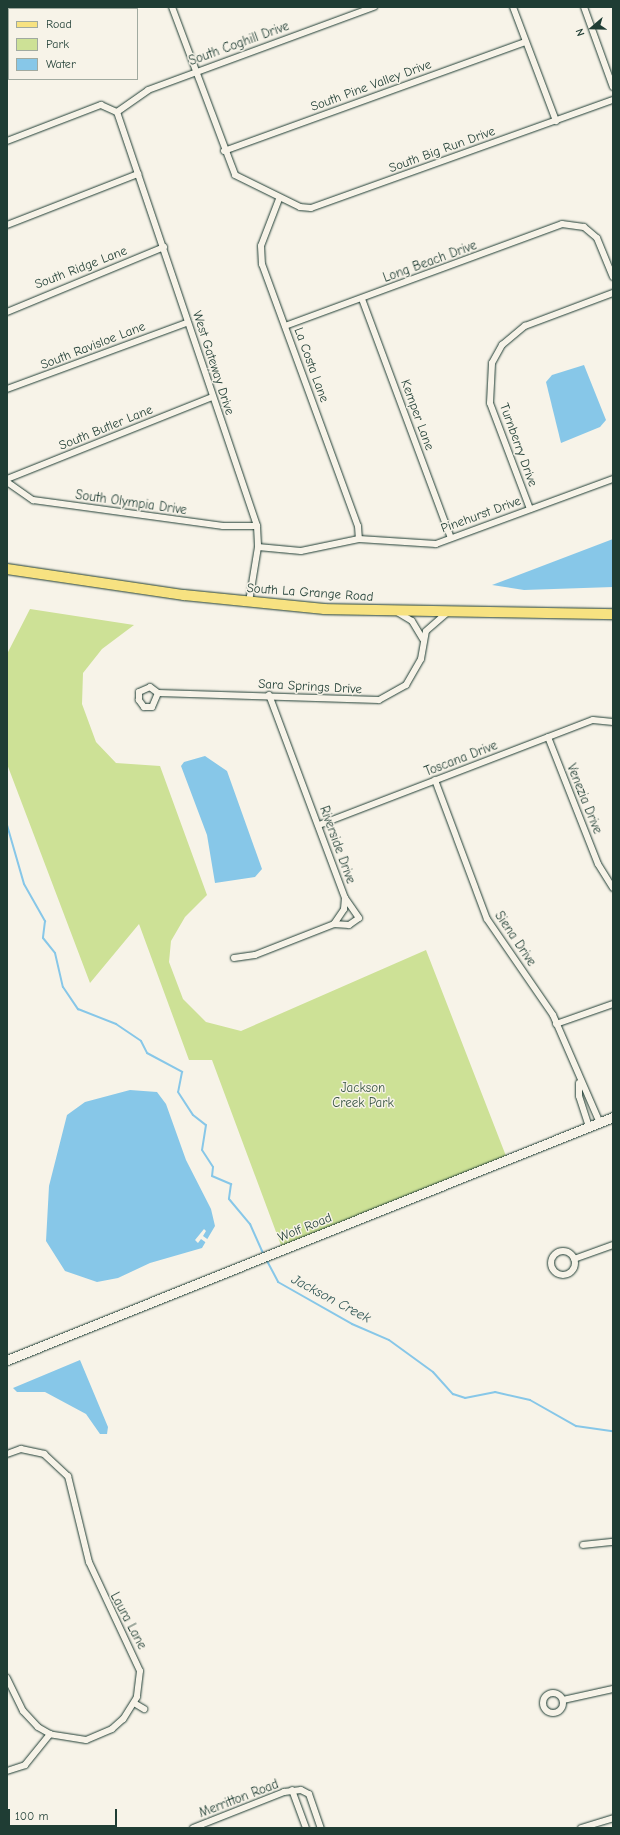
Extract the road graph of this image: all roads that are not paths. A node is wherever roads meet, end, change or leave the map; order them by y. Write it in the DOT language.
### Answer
graph roads {
  1 [pos="172,7"];
  2 [pos="374,7"];
  3 [pos="513,7"];
  4 [pos="584,7"];
  5 [pos="525,42"];
  6 [pos="194,72"];
  7 [pos="613,87"];
  8 [pos="613,100"];
  9 [pos="118,112"];
  10 [pos="556,121"];
  11 [pos="7,141"];
  12 [pos="224,151"];
  13 [pos="138,174"];
  14 [pos="278,199"];
  15 [pos="7,225"];
  16 [pos="164,247"];
  17 [pos="613,277"];
  18 [pos="613,293"];
  19 [pos="362,299"];
  20 [pos="7,312"];
  21 [pos="186,323"];
  22 [pos="284,326"];
  23 [pos="7,389"];
  24 [pos="212,397"];
  25 [pos="7,479"];
  26 [pos="613,479"];
  27 [pos="7,482"];
  28 [pos="530,509"];
  29 [pos="257,526"];
  30 [pos="359,538"];
  31 [pos="451,538"];
  32 [pos="258,547"];
  33 [pos="7,570"];
  34 [pos="249,602"];
  35 [pos="397,612"];
  36 [pos="447,613"];
  37 [pos="613,614"];
  38 [pos="423,639"];
  39 [pos="158,694"];
  40 [pos="269,695"];
  41 [pos="613,722"];
  42 [pos="548,737"];
  43 [pos="435,780"];
  44 [pos="319,825"];
  45 [pos="613,888"];
  46 [pos="345,898"];
  47 [pos="334,924"];
  48 [pos="234,958"];
  49 [pos="613,1004"];
  50 [pos="556,1024"];
  51 [pos="579,1083"];
  52 [pos="613,1117"];
  53 [pos="600,1123"];
  54 [pos="589,1127"];
  55 [pos="613,1245"];
  56 [pos="574,1259"];
  57 [pos="7,1360"];
  58 [pos="7,1454"];
  59 [pos="613,1542"];
  60 [pos="583,1545"];
  61 [pos="7,1678"];
  62 [pos="613,1689"];
  63 [pos="563,1700"];
  64 [pos="134,1703"];
  65 [pos="144,1708"];
  66 [pos="50,1734"];
  67 [pos="7,1771"];
  68 [pos="292,1790"];
  69 [pos="613,1818"];
  70 [pos="194,1828"];
  71 [pos="306,1828"];
  72 [pos="321,1828"];
  73 [pos="581,1828"];
  1 -- 6 [label="street, South Big Run Drive"];
  2 -- 6 [label="street, South Coghill Drive"];
  3 -- 5 [label="street"];
  4 -- 7 [label="street"];
  5 -- 10 [label="street"];
  5 -- 12 [label="street, South Pine Valley Drive"];
  6 -- 9 [label="street, South Coghill Drive"];
  6 -- 12 [label="street, South Big Run Drive"];
  8 -- 10 [label="street, South Big Run Drive"];
  9 -- 11 [label="street"];
  9 -- 13 [label="street, West Gateway Drive"];
  10 -- 14 [label="street, South Big Run Drive"];
  12 -- 14 [label="street, South Big Run Drive"];
  13 -- 15 [label="street"];
  13 -- 16 [label="street, West Gateway Drive"];
  14 -- 22 [label="street, La Costa Lane"];
  16 -- 20 [label="street, South Ridge Lane"];
  16 -- 21 [label="street, West Gateway Drive"];
  17 -- 19 [label="street, Long Beach Drive"];
  18 -- 28 [label="street, Turnberry Drive"];
  19 -- 22 [label="street, Long Beach Drive"];
  19 -- 31 [label="street, Kemper Lane"];
  21 -- 23 [label="street, South Ravisloe Lane"];
  21 -- 24 [label="street, West Gateway Drive"];
  22 -- 30 [label="street, La Costa Lane"];
  24 -- 25 [label="street, South Butler Lane"];
  24 -- 29 [label="street, West Gateway Drive"];
  26 -- 28 [label="street, Pinehurst Drive"];
  27 -- 29 [label="street, South Olympia Drive"];
  28 -- 31 [label="street, Pinehurst Drive"];
  29 -- 32 [label="street, West Gateway Drive"];
  30 -- 31 [label="street, Pinehurst Drive"];
  30 -- 32 [label="street, Pinehurst Drive"];
  32 -- 34 [label="street, West Gateway Drive"];
  33 -- 34 [label="main road, South La Grange Road"];
  34 -- 35 [label="main road, South La Grange Road"];
  35 -- 36 [label="main road, South La Grange Road"];
  35 -- 38 [label="street"];
  36 -- 37 [label="main road, South La Grange Road"];
  36 -- 38 [label="street, Sara Springs Drive"];
  38 -- 40 [label="street, Sara Springs Drive"];
  39 -- 40 [label="street, Sara Springs Drive"];
  40 -- 44 [label="street, Riverside Drive"];
  41 -- 42 [label="street, Toscana Drive"];
  42 -- 43 [label="street, Toscana Drive"];
  42 -- 45 [label="street, Venezia Drive"];
  43 -- 44 [label="street, Toscana Drive"];
  43 -- 50 [label="street, Siena Drive"];
  44 -- 46 [label="street, Riverside Drive"];
  46 -- 47 [label="street, Riverside Drive"];
  46 -- 47 [label="street"];
  47 -- 48 [label="street"];
  49 -- 50 [label="street"];
  50 -- 51 [label="street, Siena Drive"];
  51 -- 53 [label="street, Siena Drive"];
  51 -- 54 [label="street, Siena Drive"];
  52 -- 53 [label="main road, Wolf Road"];
  53 -- 54 [label="main road, Wolf Road"];
  54 -- 57 [label="main road, Wolf Road"];
  55 -- 56 [label="street"];
  58 -- 64 [label="street, Laura Lane"];
  59 -- 60 [label="street"];
  61 -- 66 [label="street, Laura Lane"];
  62 -- 63 [label="street"];
  64 -- 65 [label="street"];
  64 -- 66 [label="street, Laura Lane"];
  66 -- 67 [label="street"];
  68 -- 70 [label="street, Merritton Road"];
  68 -- 71 [label="street"];
  68 -- 72 [label="street"];
  69 -- 73 [label="street"];
}
